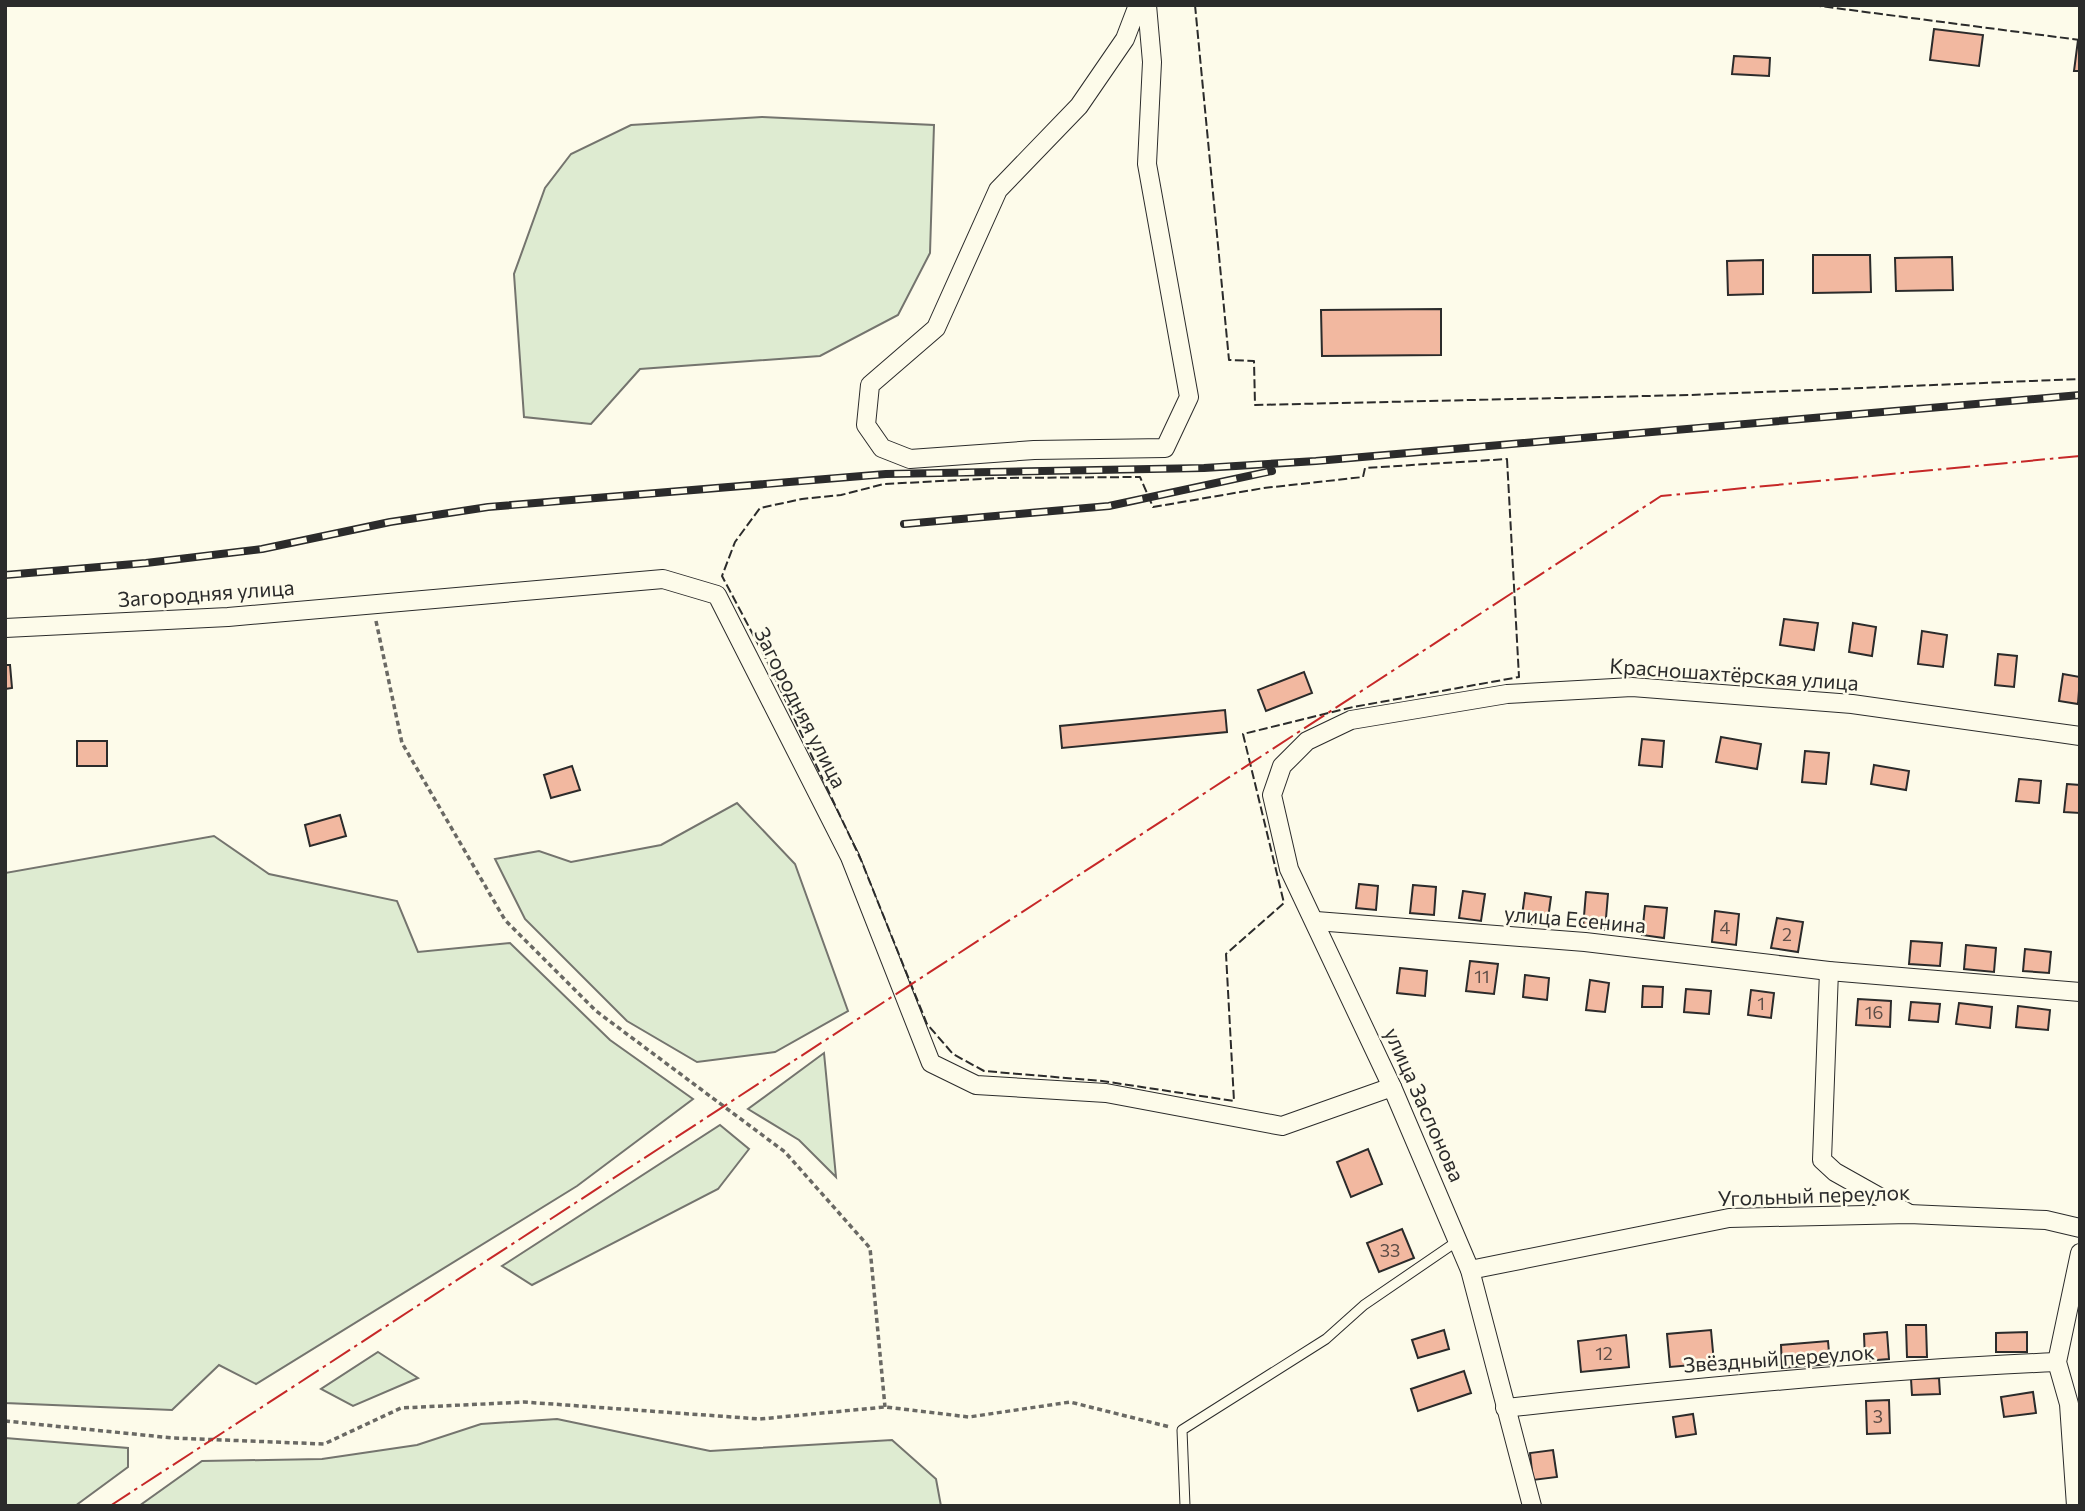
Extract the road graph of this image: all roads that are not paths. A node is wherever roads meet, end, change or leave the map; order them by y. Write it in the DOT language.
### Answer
graph roads {
  1 [pos="1138,5"];
  2 [pos="1147,5"];
  3 [pos="5,628"];
  4 [pos="2080,736"];
  5 [pos="1307,741"];
  6 [pos="1316,921"];
  7 [pos="1829,971"];
  8 [pos="2080,992"];
  9 [pos="1392,1087"];
  10 [pos="1909,1214"];
  11 [pos="2080,1228"];
  12 [pos="1459,1240"];
  13 [pos="2080,1253"];
  14 [pos="1470,1270"];
  15 [pos="2057,1362"];
  16 [pos="1505,1408"];
  17 [pos="1185,1506"];
  18 [pos="1532,1506"];
  19 [pos="2076,1506"];
  1 -- 2 [label="street"];
  3 -- 9 [label="street, Загородняя улица"];
  4 -- 5 [label="street, Красношахтёрская улица"];
  5 -- 6 [label="street, улица Заслонова"];
  6 -- 7 [label="street, улица Есенина"];
  6 -- 9 [label="street, улица Заслонова"];
  7 -- 8 [label="street"];
  7 -- 10 [label="street"];
  9 -- 12 [label="street, улица Заслонова"];
  10 -- 11 [label="street, Угольный переулок"];
  10 -- 14 [label="street, Угольный переулок"];
  12 -- 14 [label="street, улица Заслонова"];
  12 -- 17 [label="lane"];
  13 -- 15 [label="street"];
  14 -- 16 [label="street, улица Заслонова"];
  15 -- 16 [label="street, Звёздный переулок"];
  15 -- 19 [label="street"];
  16 -- 18 [label="street, улица Заслонова"];
}
